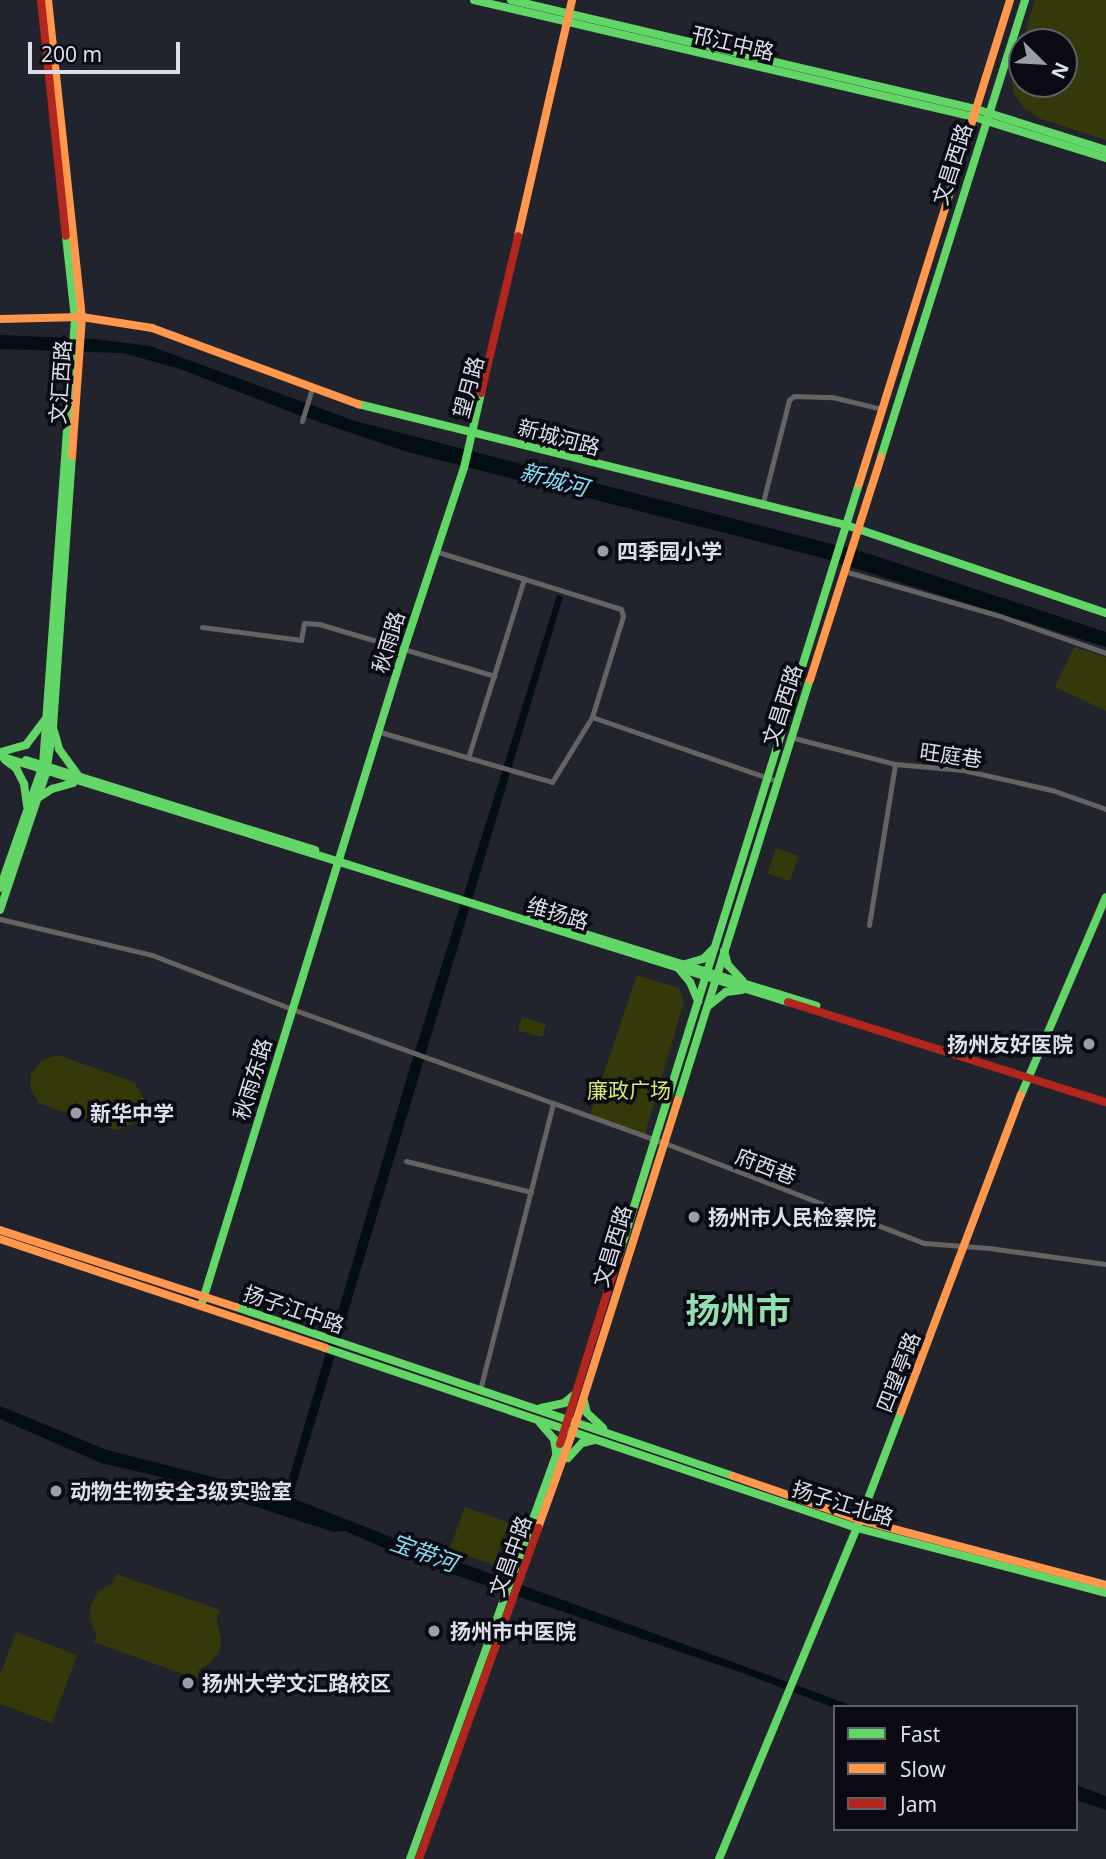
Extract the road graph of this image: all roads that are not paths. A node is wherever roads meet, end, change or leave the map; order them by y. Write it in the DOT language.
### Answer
graph roads {
  1 [pos="41,0"];
  2 [pos="48,0"];
  3 [pos="474,0"];
  4 [pos="511,0"];
  5 [pos="575,0"];
  6 [pos="1010,0"];
  7 [pos="1024,0"];
  8 [pos="570,19"];
  9 [pos="975,113"];
  10 [pos="986,117"];
  11 [pos="1106,150"];
  12 [pos="1106,158"];
  13 [pos="79,318"];
  14 [pos="0,319"];
  15 [pos="76,356"];
  16 [pos="312,388"];
  17 [pos="882,409"];
  18 [pos="302,421"];
  19 [pos="474,432"];
  20 [pos="762,506"];
  21 [pos="846,525"];
  22 [pos="856,529"];
  23 [pos="435,551"];
  24 [pos="844,569"];
  25 [pos="524,579"];
  26 [pos="1106,612"];
  27 [pos="202,627"];
  28 [pos="404,649"];
  29 [pos="1106,653"];
  30 [pos="494,676"];
  31 [pos="48,711"];
  32 [pos="592,717"];
  33 [pos="54,727"];
  34 [pos="380,733"];
  35 [pos="790,737"];
  36 [pos="0,753"];
  37 [pos="468,758"];
  38 [pos="895,764"];
  39 [pos="44,769"];
  40 [pos="772,779"];
  41 [pos="79,780"];
  42 [pos="38,799"];
  43 [pos="1106,809"];
  44 [pos="27,810"];
  45 [pos="341,861"];
  46 [pos="0,888"];
  47 [pos="1106,897"];
  48 [pos="0,910"];
  49 [pos="0,919"];
  50 [pos="869,925"];
  51 [pos="715,947"];
  52 [pos="724,951"];
  53 [pos="681,967"];
  54 [pos="707,974"];
  55 [pos="716,977"];
  56 [pos="746,987"];
  57 [pos="698,1001"];
  58 [pos="292,1009"];
  59 [pos="706,1009"];
  60 [pos="1028,1075"];
  61 [pos="1106,1100"];
  62 [pos="553,1104"];
  63 [pos="658,1141"];
  64 [pos="405,1161"];
  65 [pos="531,1192"];
  66 [pos="0,1230"];
  67 [pos="0,1239"];
  68 [pos="965,1246"];
  69 [pos="1106,1264"];
  70 [pos="205,1296"];
  71 [pos="201,1306"];
  72 [pos="328,1343"];
  73 [pos="340,1348"];
  74 [pos="480,1390"];
  75 [pos="580,1396"];
  76 [pos="535,1408"];
  77 [pos="530,1417"];
  78 [pos="571,1425"];
  79 [pos="610,1434"];
  80 [pos="597,1439"];
  81 [pos="556,1454"];
  82 [pos="556,1478"];
  83 [pos="858,1524"];
  84 [pos="516,1577"];
  85 [pos="1106,1585"];
  86 [pos="1106,1593"];
  87 [pos="509,1596"];
  88 [pos="410,1859"];
  89 [pos="419,1859"];
  90 [pos="719,1859"];
  1 -- 13 [label="main road, 文汇西路"];
  2 -- 13 [label="main road, 文汇西路"];
  3 -- 8 [label="main road, 邗江中路"];
  4 -- 8 [label="main road, 邗江中路"];
  5 -- 8 [label="main road, 望月路"];
  6 -- 9 [label="main road, 文昌西路"];
  7 -- 10 [label="main road, 文昌西路"];
  8 -- 9 [label="main road, 邗江中路"];
  8 -- 19 [label="main road, 望月路"];
  9 -- 10 [label="main road, 邗江中路"];
  9 -- 17 [label="main road, 文昌西路"];
  10 -- 11 [label="main road"];
  10 -- 12 [label="main road"];
  10 -- 22 [label="main road, 文昌西路"];
  13 -- 14 [label="main road, 新城河路"];
  13 -- 15 [label="main road, 文汇西路"];
  13 -- 16 [label="main road, 新城河路"];
  15 -- 31 [label="main road, 文汇西路"];
  15 -- 33 [label="main road, 文汇西路"];
  16 -- 18 [label="street"];
  16 -- 19 [label="main road, 新城河路"];
  17 -- 20 [label="street"];
  17 -- 21 [label="main road, 文昌西路"];
  19 -- 20 [label="main road, 新城河路"];
  19 -- 23 [label="main road, 秋雨路"];
  20 -- 21 [label="main road, 新城河路"];
  21 -- 22 [label="main road, 新城河路"];
  21 -- 40 [label="main road, 文昌西路"];
  22 -- 24 [label="main road, 文昌西路"];
  22 -- 26 [label="main road, 新城河路"];
  23 -- 25 [label="street"];
  23 -- 28 [label="main road, 秋雨路"];
  24 -- 29 [label="street"];
  24 -- 35 [label="main road, 文昌西路"];
  25 -- 30 [label="street"];
  25 -- 32 [label="street"];
  27 -- 28 [label="street"];
  28 -- 30 [label="street"];
  28 -- 34 [label="main road, 秋雨路"];
  30 -- 37 [label="street"];
  31 -- 36 [label="main road"];
  31 -- 39 [label="main road, 文汇西路"];
  32 -- 37 [label="street"];
  32 -- 40 [label="street"];
  33 -- 39 [label="main road, 文汇西路"];
  33 -- 41 [label="main road"];
  34 -- 37 [label="street"];
  34 -- 45 [label="main road, 秋雨路"];
  35 -- 38 [label="street, 旺庭巷"];
  35 -- 40 [label="main road, 文昌西路"];
  36 -- 39 [label="main road, 维扬路"];
  36 -- 44 [label="main road"];
  38 -- 43 [label="street, 旺庭巷"];
  38 -- 50 [label="street"];
  39 -- 41 [label="main road, 维扬路"];
  39 -- 42 [label="main road"];
  39 -- 44 [label="main road"];
  40 -- 51 [label="main road, 文昌西路"];
  40 -- 52 [label="main road, 文昌西路"];
  41 -- 42 [label="main road"];
  41 -- 45 [label="main road, 维扬路"];
  42 -- 48 [label="main road"];
  44 -- 46 [label="main road"];
  45 -- 53 [label="main road, 维扬路"];
  45 -- 58 [label="main road, 秋雨东路"];
  47 -- 60 [label="main road, 四望亭路"];
  49 -- 58 [label="street, 府西巷"];
  51 -- 53 [label="main road"];
  51 -- 54 [label="main road, 文昌西路"];
  52 -- 55 [label="main road, 文昌西路"];
  52 -- 56 [label="main road"];
  53 -- 54 [label="main road, 维扬路"];
  53 -- 57 [label="main road"];
  54 -- 55 [label="main road, 维扬路"];
  54 -- 57 [label="main road, 文昌西路"];
  55 -- 56 [label="main road, 维扬路"];
  55 -- 59 [label="main road, 文昌西路"];
  56 -- 59 [label="main road"];
  56 -- 60 [label="main road, 维扬路"];
  57 -- 63 [label="main road, 文昌西路"];
  58 -- 62 [label="street, 府西巷"];
  58 -- 70 [label="main road, 秋雨东路"];
  59 -- 63 [label="main road, 文昌西路"];
  60 -- 61 [label="main road, 维扬路"];
  60 -- 68 [label="main road, 四望亭路"];
  62 -- 63 [label="street, 府西巷"];
  62 -- 65 [label="street"];
  63 -- 68 [label="street, 府西巷"];
  63 -- 75 [label="main road, 文昌西路"];
  64 -- 65 [label="street"];
  65 -- 74 [label="street"];
  66 -- 70 [label="main road, 扬子江中路"];
  67 -- 71 [label="main road, 扬子江中路"];
  68 -- 69 [label="street, 府西巷"];
  68 -- 83 [label="main road, 四望亭路"];
  70 -- 71 [label="main road, 秋雨东路"];
  70 -- 72 [label="main road, 扬子江中路"];
  71 -- 72 [label="main road, 扬子江中路"];
  72 -- 73 [label="main road, 扬子江中路"];
  73 -- 74 [label="main road, 扬子江中路"];
  73 -- 77 [label="main road, 扬子江中路"];
  74 -- 76 [label="main road, 扬子江中路"];
  75 -- 76 [label="main road"];
  75 -- 78 [label="main road, 文昌西路"];
  75 -- 79 [label="main road"];
  76 -- 78 [label="main road, 扬子江中路"];
  77 -- 78 [label="main road, 扬子江中路"];
  77 -- 81 [label="main road"];
  78 -- 79 [label="main road, 扬子江北路"];
  78 -- 80 [label="main road, 扬子江北路"];
  78 -- 81 [label="main road, 文昌中路"];
  78 -- 82 [label="main road, 文昌中路"];
  79 -- 83 [label="main road, 扬子江北路"];
  80 -- 82 [label="main road"];
  80 -- 83 [label="main road, 扬子江北路"];
  81 -- 84 [label="main road, 文昌中路"];
  82 -- 84 [label="main road, 文昌中路"];
  83 -- 85 [label="main road, 扬子江北路"];
  83 -- 86 [label="main road, 扬子江北路"];
  83 -- 90 [label="main road, 四望亭路"];
  84 -- 87 [label="main road, 文昌中路"];
  87 -- 88 [label="main road, 文昌中路"];
  87 -- 89 [label="main road, 文昌中路"];
}
